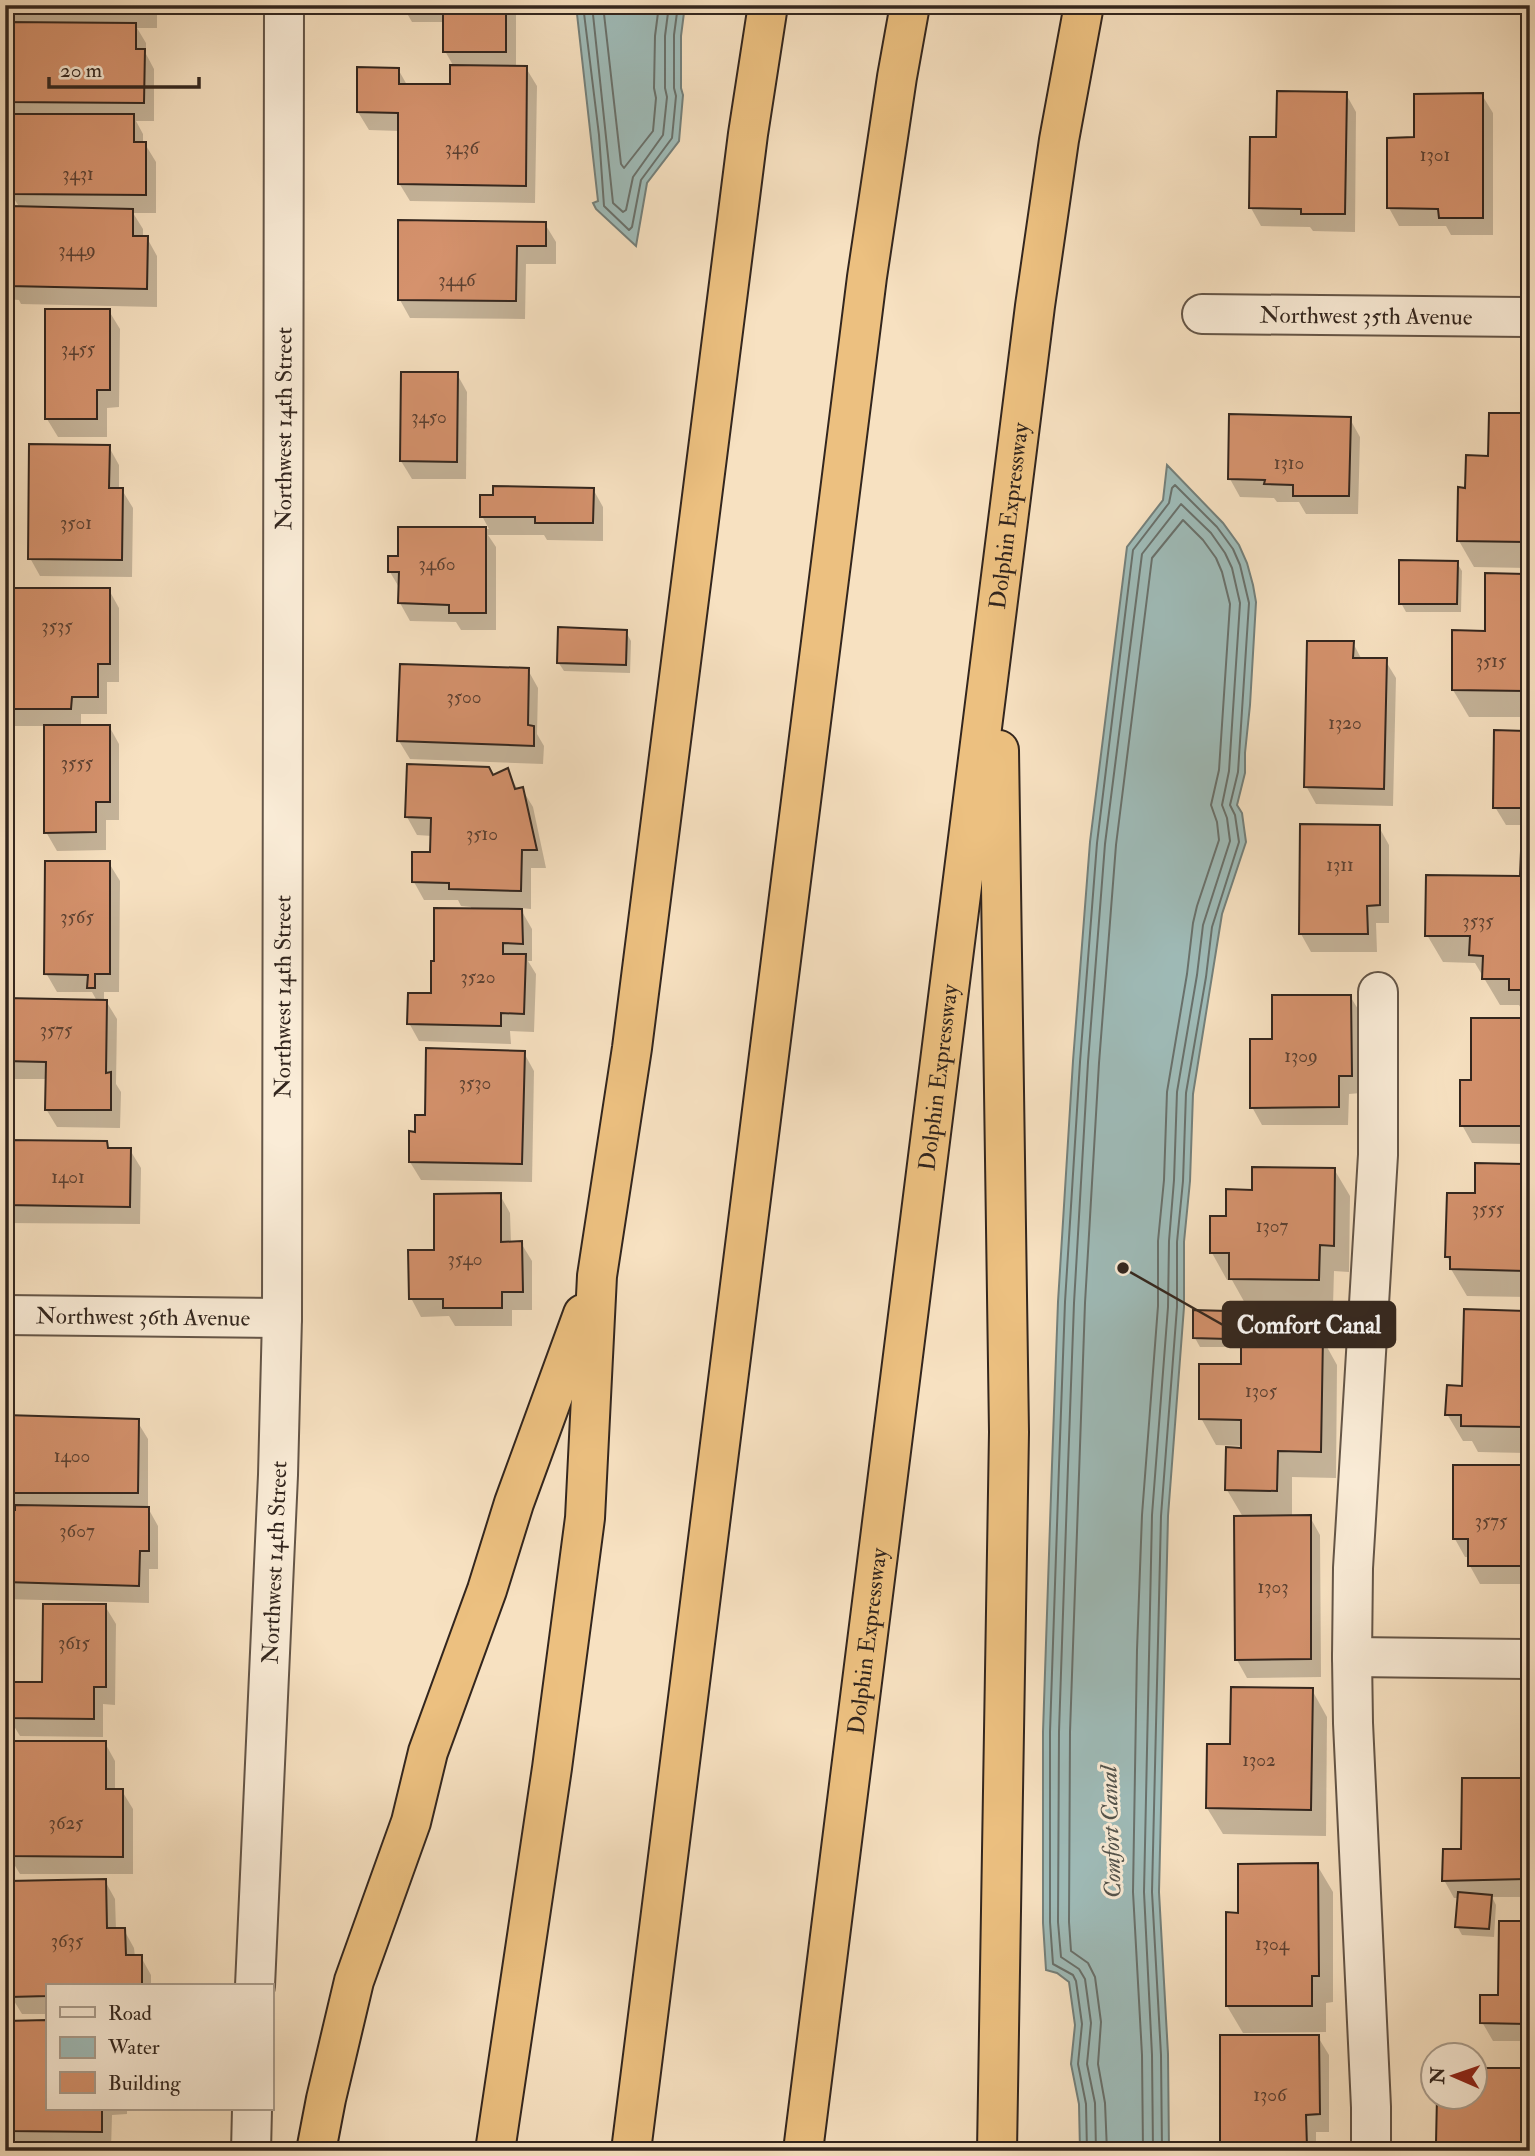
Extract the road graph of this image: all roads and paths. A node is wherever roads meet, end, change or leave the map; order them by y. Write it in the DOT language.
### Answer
graph roads {
  1 [pos="284,5"];
  2 [pos="768,5"];
  3 [pos="910,5"];
  4 [pos="1084,5"];
  5 [pos="1202,314"];
  6 [pos="1530,317"];
  7 [pos="997,606"];
  8 [pos="1378,992"];
  9 [pos="597,1276"];
  10 [pos="5,1315"];
  11 [pos="282,1318"];
  12 [pos="1352,1657"];
  13 [pos="1530,1659"];
  14 [pos="255,1984"];
  15 [pos="251,2110"];
  16 [pos="251,2151"];
  17 [pos="316,2151"];
  18 [pos="495,2151"];
  19 [pos="631,2151"];
  20 [pos="803,2151"];
  21 [pos="997,2151"];
  22 [pos="1371,2151"];
  1 -- 11 [label="street, Northwest 14th Street"];
  2 -- 9 [label="highway"];
  3 -- 19 [label="highway"];
  4 -- 7 [label="highway, Dolphin Expressway"];
  5 -- 6 [label="street, Northwest 35th Avenue"];
  7 -- 20 [label="highway, Dolphin Expressway"];
  7 -- 21 [label="highway"];
  8 -- 12 [label="street"];
  9 -- 17 [label="highway"];
  9 -- 18 [label="highway"];
  10 -- 11 [label="street, Northwest 36th Avenue"];
  11 -- 14 [label="street, Northwest 14th Street"];
  12 -- 13 [label="street"];
  12 -- 22 [label="street"];
  15 -- 16 [label="street"];
}
